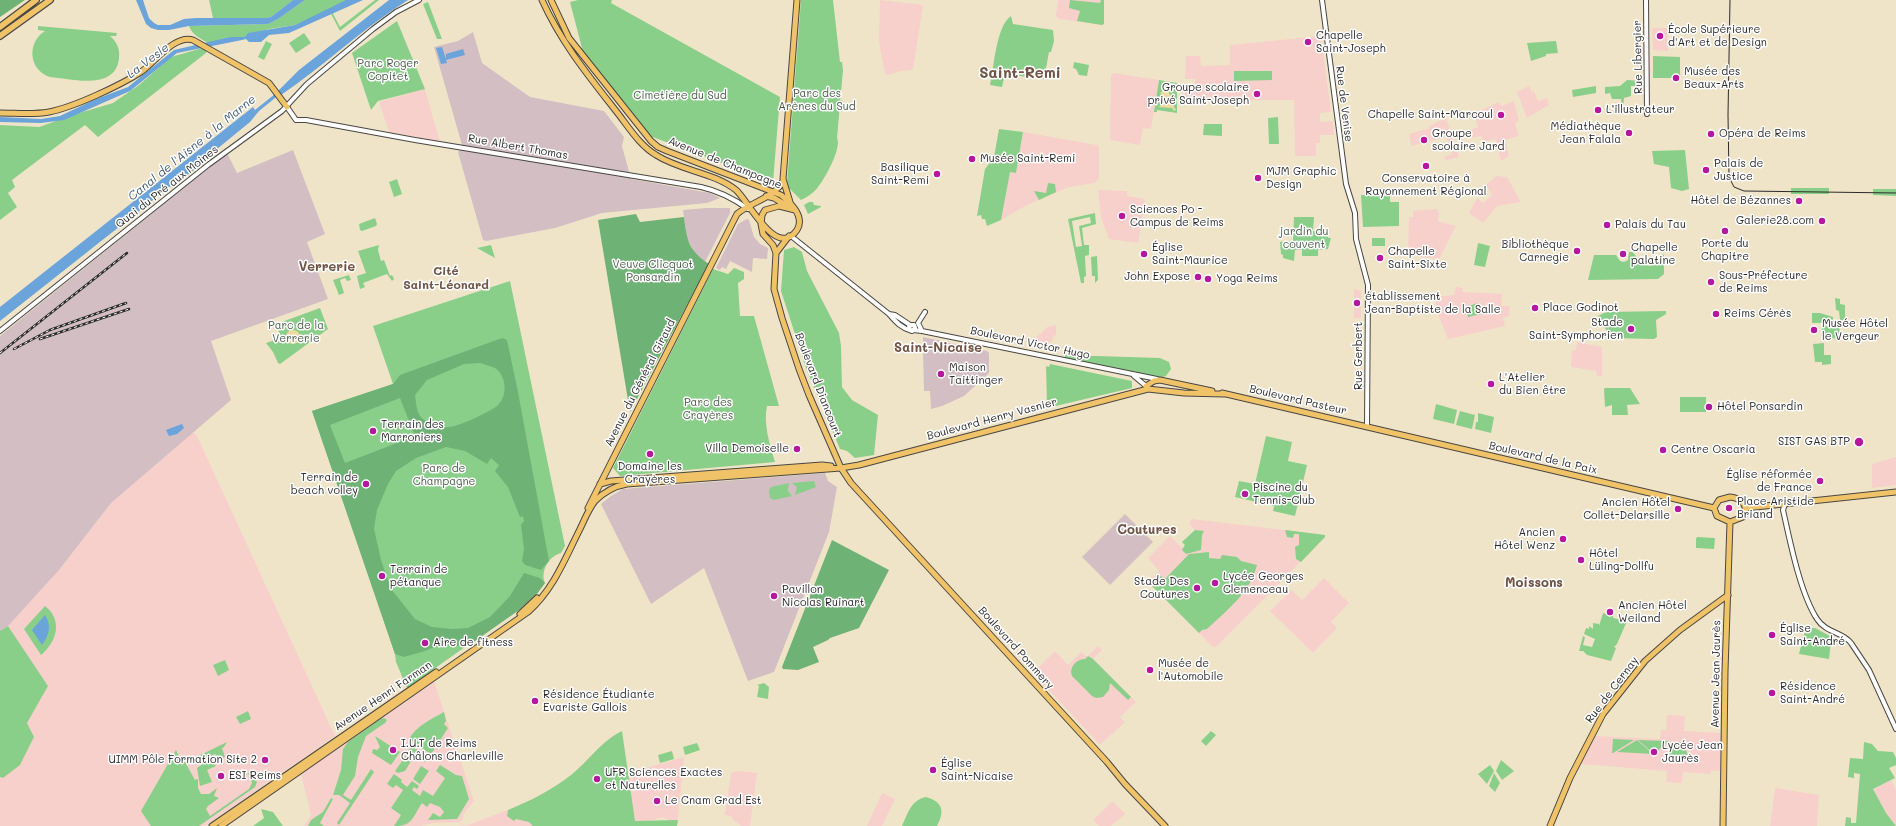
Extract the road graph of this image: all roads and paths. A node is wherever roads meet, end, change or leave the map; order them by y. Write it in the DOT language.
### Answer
graph roads {
  1 [pos="36,0"];
  2 [pos="50,0"];
  3 [pos="419,0"];
  4 [pos="542,0"];
  5 [pos="551,0"];
  6 [pos="797,0"];
  7 [pos="1322,0"];
  8 [pos="1646,0"];
  9 [pos="0,27"];
  10 [pos="0,36"];
  11 [pos="287,107"];
  12 [pos="0,113"];
  13 [pos="1647,114"];
  14 [pos="783,181"];
  15 [pos="776,193"];
  16 [pos="791,205"];
  17 [pos="747,206"];
  18 [pos="769,207"];
  19 [pos="795,210"];
  20 [pos="761,224"];
  21 [pos="790,236"];
  22 [pos="776,253"];
  23 [pos="1368,285"];
  24 [pos="925,312"];
  25 [pos="889,314"];
  26 [pos="912,329"];
  27 [pos="0,331"];
  28 [pos="922,331"];
  29 [pos="1134,376"];
  30 [pos="1160,380"];
  31 [pos="1173,382"];
  32 [pos="1147,387"];
  33 [pos="1184,393"];
  34 [pos="1224,394"];
  35 [pos="1367,427"];
  36 [pos="841,468"];
  37 [pos="599,485"];
  38 [pos="1896,492"];
  39 [pos="1785,504"];
  40 [pos="1714,508"];
  41 [pos="1746,508"];
  42 [pos="1730,522"];
  43 [pos="556,571"];
  44 [pos="550,587"];
  45 [pos="1728,595"];
  46 [pos="1896,729"];
  47 [pos="212,826"];
  48 [pos="221,826"];
  49 [pos="1165,826"];
  50 [pos="1550,826"];
  51 [pos="1723,826"];
  1 -- 9 [label="highway"];
  2 -- 10 [label="highway"];
  3 -- 11 [label="street, Quai du Pré aux Moines"];
  4 -- 17 [label="main road, Avenue de Champagne"];
  5 -- 15 [label="main road, Avenue de Champagne"];
  6 -- 14 [label="main road"];
  7 -- 23 [label="street, Rue de Venise"];
  8 -- 13 [label="street, Rue Libergier"];
  11 -- 12 [label="main road, Rue Albert Thomas"];
  11 -- 17 [label="street, Rue Albert Thomas"];
  11 -- 27 [label="street, Quai du Pré aux Moines"];
  14 -- 15 [label="main road"];
  14 -- 16 [label="main road"];
  15 -- 16 [label="main road, Avenue de Champagne"];
  15 -- 17 [label="main road"];
  15 -- 18 [label="main road"];
  15 -- 19 [label="main road"];
  16 -- 19 [label="main road, Avenue de Champagne"];
  17 -- 20 [label="main road, Avenue de Champagne"];
  17 -- 37 [label="main road, Avenue du Général Giraud"];
  18 -- 19 [label="main road"];
  18 -- 20 [label="main road"];
  19 -- 21 [label="main road"];
  20 -- 21 [label="main road"];
  20 -- 22 [label="main road"];
  21 -- 22 [label="main road"];
  21 -- 25 [label="street"];
  22 -- 36 [label="main road, Boulevard Diancourt"];
  23 -- 35 [label="street, Rue Gerbert"];
  24 -- 28 [label="street"];
  25 -- 26 [label="street"];
  25 -- 26 [label="street"];
  26 -- 28 [label="street"];
  28 -- 29 [label="street, Boulevard Victor Hugo"];
  29 -- 30 [label="street, Boulevard Victor Hugo"];
  29 -- 32 [label="street, Boulevard Victor Hugo"];
  30 -- 31 [label="main road, Boulevard Victor Hugo"];
  30 -- 32 [label="main road, Boulevard Henry Vasnier"];
  31 -- 34 [label="main road, Boulevard Pasteur"];
  32 -- 33 [label="main road, Boulevard Henry Vasnier"];
  32 -- 36 [label="main road, Boulevard Henry Vasnier"];
  33 -- 34 [label="main road, Boulevard Pasteur"];
  34 -- 35 [label="main road, Boulevard Pasteur"];
  35 -- 40 [label="main road, Boulevard de la Paix"];
  36 -- 37 [label="main road, Boulevard Henry Vasnier"];
  36 -- 44 [label="main road, Boulevard Henry Vasnier"];
  36 -- 49 [label="main road, Boulevard Pommery"];
  37 -- 43 [label="main road, Avenue du Général Giraud"];
  38 -- 39 [label="main road"];
  39 -- 41 [label="main road"];
  39 -- 46 [label="street"];
  40 -- 41 [label="main road"];
  40 -- 42 [label="main road"];
  41 -- 42 [label="main road"];
  42 -- 45 [label="main road, Avenue Jean Jaurès"];
  43 -- 47 [label="main road, Avenue Henri Farman"];
  44 -- 48 [label="main road, Avenue Henri Farman"];
  45 -- 50 [label="main road, Rue de Cernay"];
  45 -- 51 [label="main road, Avenue Jean Jaurès"];
}
